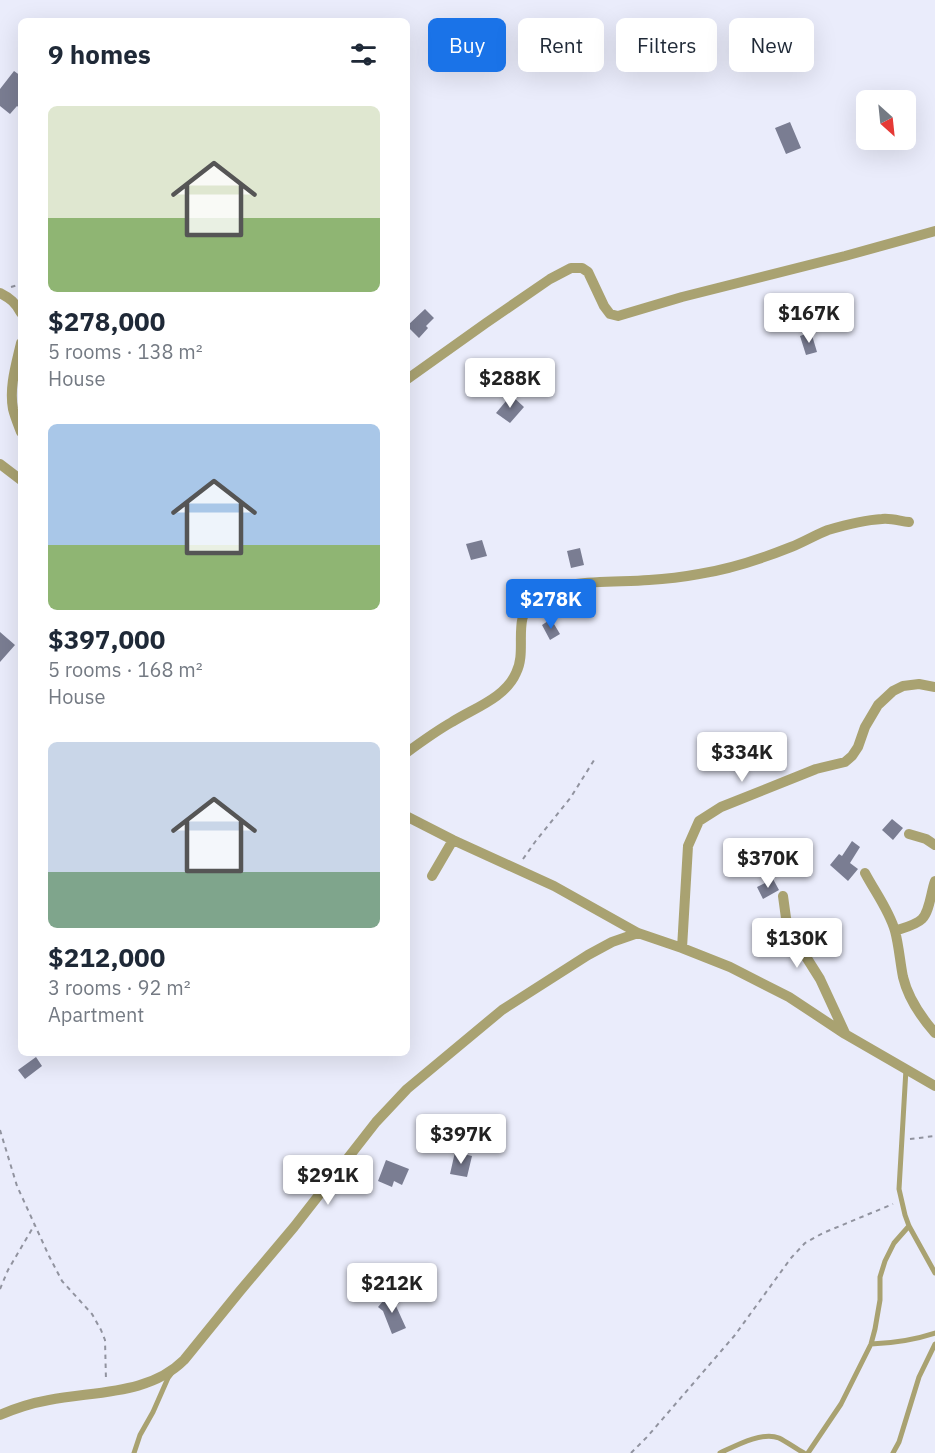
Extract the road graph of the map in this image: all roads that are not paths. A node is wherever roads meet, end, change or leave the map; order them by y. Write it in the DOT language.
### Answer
graph roads {
  1 [pos="935,231"];
  2 [pos="0,293"];
  3 [pos="18,307"];
  4 [pos="18,356"];
  5 [pos="410,377"];
  6 [pos="18,423"];
  7 [pos="0,464"];
  8 [pos="18,478"];
  9 [pos="909,522"];
  10 [pos="935,687"];
  11 [pos="410,750"];
  12 [pos="410,818"];
  13 [pos="909,834"];
  14 [pos="453,840"];
  15 [pos="935,845"];
  16 [pos="864,873"];
  17 [pos="432,876"];
  18 [pos="935,881"];
  19 [pos="783,896"];
  20 [pos="895,931"];
  21 [pos="638,933"];
  22 [pos="682,948"];
  23 [pos="935,1033"];
  24 [pos="845,1034"];
  25 [pos="906,1069"];
  26 [pos="935,1086"];
  27 [pos="909,1226"];
  28 [pos="935,1273"];
  29 [pos="935,1333"];
  30 [pos="871,1344"];
  31 [pos="935,1344"];
  32 [pos="175,1369"];
  33 [pos="0,1415"];
  34 [pos="134,1453"];
  35 [pos="720,1453"];
  36 [pos="804,1453"];
  37 [pos="808,1453"];
  38 [pos="893,1453"];
  1 -- 5 [label="street"];
  2 -- 3 [label="street"];
  4 -- 6 [label="street"];
  7 -- 8 [label="street"];
  9 -- 11 [label="street"];
  10 -- 22 [label="street"];
  12 -- 14 [label="street"];
  13 -- 15 [label="street"];
  14 -- 17 [label="street"];
  14 -- 21 [label="street"];
  16 -- 20 [label="street"];
  18 -- 20 [label="street"];
  19 -- 24 [label="street"];
  20 -- 23 [label="street"];
  21 -- 22 [label="street"];
  21 -- 32 [label="street"];
  22 -- 24 [label="street"];
  24 -- 25 [label="street"];
  25 -- 26 [label="street"];
  25 -- 27 [label="lane"];
  27 -- 28 [label="lane"];
  27 -- 30 [label="lane"];
  29 -- 30 [label="lane"];
  30 -- 37 [label="lane"];
  31 -- 38 [label="lane"];
  32 -- 33 [label="street"];
  32 -- 34 [label="lane"];
  35 -- 36 [label="lane"];
}
